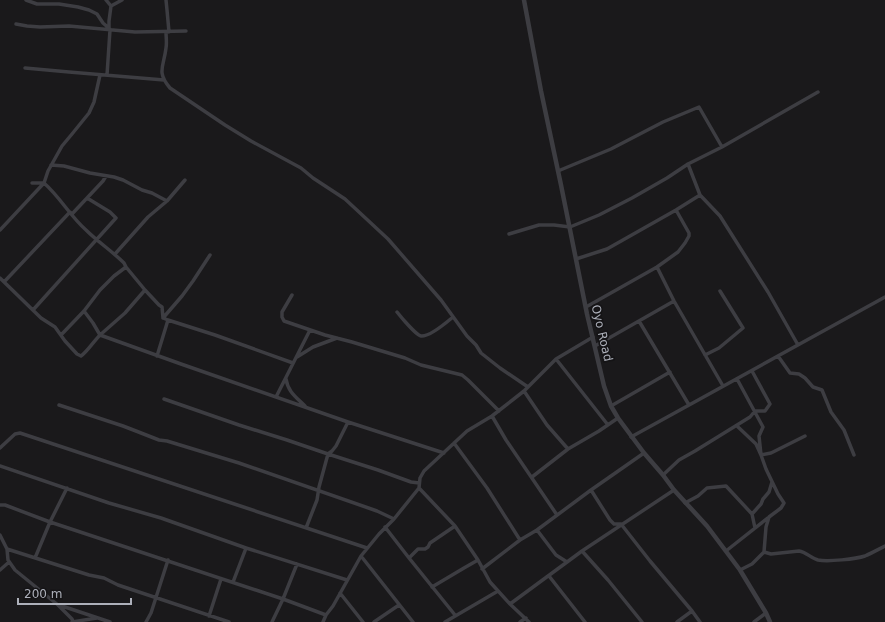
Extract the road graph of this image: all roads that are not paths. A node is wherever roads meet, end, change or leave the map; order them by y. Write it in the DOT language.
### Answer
graph roads {
  1 [pos="26,0"];
  2 [pos="63,0"];
  3 [pos="106,0"];
  4 [pos="122,0"];
  5 [pos="166,0"];
  6 [pos="524,0"];
  7 [pos="64,5"];
  8 [pos="111,6"];
  9 [pos="16,24"];
  10 [pos="110,29"];
  11 [pos="186,31"];
  12 [pos="168,32"];
  13 [pos="25,68"];
  14 [pos="100,75"];
  15 [pos="107,75"];
  16 [pos="164,80"];
  17 [pos="818,92"];
  18 [pos="722,147"];
  19 [pos="688,164"];
  20 [pos="51,165"];
  21 [pos="558,170"];
  22 [pos="106,176"];
  23 [pos="185,180"];
  24 [pos="32,183"];
  25 [pos="44,183"];
  26 [pos="700,194"];
  27 [pos="87,198"];
  28 [pos="167,200"];
  29 [pos="676,210"];
  30 [pos="71,213"];
  31 [pos="570,227"];
  32 [pos="0,230"];
  33 [pos="509,234"];
  34 [pos="98,240"];
  35 [pos="115,254"];
  36 [pos="210,255"];
  37 [pos="576,259"];
  38 [pos="126,267"];
  39 [pos="657,267"];
  40 [pos="0,278"];
  41 [pos="4,282"];
  42 [pos="145,290"];
  43 [pos="720,291"];
  44 [pos="292,295"];
  45 [pos="885,297"];
  46 [pos="674,301"];
  47 [pos="586,307"];
  48 [pos="33,310"];
  49 [pos="84,311"];
  50 [pos="397,312"];
  51 [pos="453,316"];
  52 [pos="162,318"];
  53 [pos="168,320"];
  54 [pos="639,321"];
  55 [pos="310,330"];
  56 [pos="61,335"];
  57 [pos="100,335"];
  58 [pos="592,337"];
  59 [pos="337,338"];
  60 [pos="798,345"];
  61 [pos="595,346"];
  62 [pos="705,355"];
  63 [pos="157,356"];
  64 [pos="778,356"];
  65 [pos="296,357"];
  66 [pos="556,359"];
  67 [pos="293,363"];
  68 [pos="752,371"];
  69 [pos="670,372"];
  70 [pos="286,378"];
  71 [pos="737,379"];
  72 [pos="724,386"];
  73 [pos="528,387"];
  74 [pos="524,391"];
  75 [pos="276,397"];
  76 [pos="164,399"];
  77 [pos="59,405"];
  78 [pos="690,405"];
  79 [pos="306,406"];
  80 [pos="611,406"];
  81 [pos="499,411"];
  82 [pos="755,412"];
  83 [pos="492,416"];
  84 [pos="618,418"];
  85 [pos="348,422"];
  86 [pos="608,425"];
  87 [pos="737,426"];
  88 [pos="805,436"];
  89 [pos="631,437"];
  90 [pos="454,443"];
  91 [pos="0,448"];
  92 [pos="568,449"];
  93 [pos="444,453"];
  94 [pos="644,453"];
  95 [pos="328,454"];
  96 [pos="761,455"];
  97 [pos="854,455"];
  98 [pos="0,466"];
  99 [pos="663,475"];
  100 [pos="532,477"];
  101 [pos="772,482"];
  102 [pos="419,485"];
  103 [pos="67,488"];
  104 [pos="591,490"];
  105 [pos="674,490"];
  106 [pos="318,492"];
  107 [pos="685,503"];
  108 [pos="0,505"];
  109 [pos="752,514"];
  110 [pos="557,515"];
  111 [pos="769,517"];
  112 [pos="394,519"];
  113 [pos="50,522"];
  114 [pos="621,524"];
  115 [pos="455,526"];
  116 [pos="385,527"];
  117 [pos="306,528"];
  118 [pos="755,528"];
  119 [pos="537,530"];
  120 [pos="0,535"];
  121 [pos="520,540"];
  122 [pos="885,546"];
  123 [pos="246,548"];
  124 [pos="368,548"];
  125 [pos="7,549"];
  126 [pos="582,551"];
  127 [pos="726,551"];
  128 [pos="764,552"];
  129 [pos="362,556"];
  130 [pos="35,558"];
  131 [pos="409,558"];
  132 [pos="168,560"];
  133 [pos="478,560"];
  134 [pos="9,562"];
  135 [pos="568,562"];
  136 [pos="297,564"];
  137 [pos="482,569"];
  138 [pos="0,570"];
  139 [pos="740,570"];
  140 [pos="549,576"];
  141 [pos="221,579"];
  142 [pos="347,580"];
  143 [pos="233,582"];
  144 [pos="432,587"];
  145 [pos="498,591"];
  146 [pos="340,593"];
  147 [pos="156,598"];
  148 [pos="283,599"];
  149 [pos="510,604"];
  150 [pos="58,605"];
  151 [pos="399,605"];
  152 [pos="692,611"];
  153 [pos="766,614"];
  154 [pos="326,615"];
  155 [pos="455,615"];
  156 [pos="209,616"];
  157 [pos="99,618"];
  158 [pos="526,618"];
  159 [pos="73,622"];
  160 [pos="110,622"];
  161 [pos="146,622"];
  162 [pos="229,622"];
  163 [pos="272,622"];
  164 [pos="323,622"];
  165 [pos="363,622"];
  166 [pos="374,622"];
  167 [pos="413,622"];
  168 [pos="445,622"];
  169 [pos="520,622"];
  170 [pos="529,622"];
  171 [pos="585,622"];
  172 [pos="642,622"];
  173 [pos="677,622"];
  174 [pos="700,622"];
  175 [pos="754,622"];
  176 [pos="770,622"];
  1 -- 7 [label="street"];
  2 -- 7 [label="street"];
  3 -- 8 [label="street"];
  4 -- 8 [label="street"];
  5 -- 12 [label="street"];
  6 -- 21 [label="street, Oyo Road"];
  7 -- 10 [label="street"];
  8 -- 10 [label="street"];
  9 -- 10 [label="street"];
  10 -- 12 [label="street"];
  10 -- 15 [label="street"];
  11 -- 12 [label="street"];
  12 -- 16 [label="street"];
  13 -- 14 [label="street"];
  14 -- 15 [label="street"];
  14 -- 20 [label="street"];
  15 -- 16 [label="street"];
  16 -- 51 [label="street"];
  17 -- 18 [label="street"];
  18 -- 19 [label="street"];
  18 -- 21 [label="street"];
  19 -- 26 [label="street"];
  19 -- 31 [label="street"];
  20 -- 22 [label="street"];
  20 -- 25 [label="street"];
  21 -- 31 [label="street, Oyo Road"];
  22 -- 27 [label="street"];
  22 -- 28 [label="street"];
  23 -- 28 [label="street"];
  24 -- 25 [label="street"];
  25 -- 30 [label="street"];
  25 -- 32 [label="street"];
  26 -- 29 [label="street"];
  26 -- 60 [label="street"];
  27 -- 30 [label="street"];
  27 -- 34 [label="street"];
  28 -- 35 [label="street"];
  29 -- 37 [label="street"];
  29 -- 39 [label="street"];
  30 -- 34 [label="street"];
  30 -- 41 [label="street"];
  31 -- 33 [label="street"];
  31 -- 37 [label="street, Oyo Road"];
  34 -- 35 [label="street"];
  34 -- 48 [label="street"];
  35 -- 38 [label="street"];
  36 -- 52 [label="street"];
  37 -- 47 [label="street, Oyo Road"];
  38 -- 42 [label="street"];
  38 -- 49 [label="street"];
  39 -- 46 [label="street"];
  39 -- 47 [label="street"];
  40 -- 41 [label="street"];
  41 -- 48 [label="street"];
  42 -- 52 [label="street"];
  42 -- 57 [label="street"];
  43 -- 62 [label="street"];
  44 -- 55 [label="street"];
  45 -- 60 [label="street"];
  46 -- 54 [label="street"];
  46 -- 62 [label="street"];
  47 -- 58 [label="street, Oyo Road"];
  48 -- 56 [label="street"];
  49 -- 56 [label="street"];
  49 -- 57 [label="street"];
  50 -- 51 [label="street"];
  51 -- 73 [label="street"];
  52 -- 53 [label="street"];
  53 -- 63 [label="street"];
  53 -- 67 [label="street"];
  54 -- 61 [label="street"];
  54 -- 69 [label="street"];
  55 -- 59 [label="street"];
  55 -- 65 [label="street"];
  56 -- 57 [label="street"];
  57 -- 63 [label="street"];
  58 -- 61 [label="street, Oyo Road"];
  58 -- 66 [label="street"];
  59 -- 65 [label="street"];
  59 -- 81 [label="street"];
  60 -- 64 [label="street"];
  61 -- 80 [label="street, Oyo Road"];
  62 -- 72 [label="street"];
  63 -- 75 [label="street"];
  64 -- 68 [label="street"];
  64 -- 97 [label="street"];
  65 -- 67 [label="street"];
  66 -- 73 [label="street"];
  66 -- 86 [label="street"];
  67 -- 70 [label="street"];
  68 -- 71 [label="street"];
  68 -- 82 [label="street"];
  69 -- 78 [label="street"];
  69 -- 80 [label="street"];
  70 -- 75 [label="street"];
  70 -- 79 [label="street"];
  71 -- 72 [label="street"];
  71 -- 82 [label="street"];
  72 -- 78 [label="street"];
  73 -- 74 [label="street"];
  74 -- 81 [label="street"];
  74 -- 92 [label="street"];
  75 -- 79 [label="street"];
  76 -- 95 [label="street"];
  77 -- 106 [label="street"];
  78 -- 89 [label="street"];
  79 -- 85 [label="street"];
  80 -- 84 [label="street, Oyo Road"];
  81 -- 83 [label="street"];
  82 -- 87 [label="street"];
  82 -- 96 [label="street"];
  83 -- 90 [label="street"];
  83 -- 100 [label="street"];
  84 -- 86 [label="street"];
  84 -- 89 [label="street, Oyo Road"];
  85 -- 93 [label="street"];
  85 -- 95 [label="street"];
  86 -- 92 [label="street"];
  87 -- 96 [label="street"];
  87 -- 99 [label="street"];
  88 -- 96 [label="street"];
  89 -- 94 [label="street, Oyo Road"];
  90 -- 93 [label="street"];
  90 -- 121 [label="street"];
  91 -- 117 [label="street"];
  92 -- 100 [label="street"];
  93 -- 102 [label="street"];
  94 -- 99 [label="street, Oyo Road"];
  94 -- 104 [label="street"];
  95 -- 102 [label="street"];
  95 -- 106 [label="street"];
  96 -- 101 [label="street"];
  98 -- 103 [label="street"];
  99 -- 105 [label="street, Oyo Road"];
  100 -- 110 [label="street"];
  101 -- 109 [label="street"];
  101 -- 111 [label="street"];
  102 -- 112 [label="street"];
  102 -- 115 [label="street"];
  103 -- 113 [label="street"];
  103 -- 123 [label="street"];
  104 -- 110 [label="street"];
  104 -- 114 [label="street"];
  105 -- 107 [label="street, Oyo Road"];
  105 -- 114 [label="street"];
  106 -- 112 [label="street"];
  106 -- 117 [label="street"];
  107 -- 109 [label="street"];
  107 -- 127 [label="street, Oyo Road"];
  108 -- 113 [label="street"];
  109 -- 118 [label="street"];
  110 -- 119 [label="street"];
  111 -- 118 [label="street"];
  111 -- 128 [label="street"];
  112 -- 116 [label="street"];
  113 -- 130 [label="street"];
  113 -- 132 [label="street"];
  114 -- 126 [label="street"];
  114 -- 152 [label="street"];
  115 -- 131 [label="street"];
  115 -- 133 [label="street"];
  116 -- 124 [label="street"];
  116 -- 131 [label="street"];
  117 -- 124 [label="street"];
  118 -- 127 [label="street"];
  119 -- 121 [label="street"];
  119 -- 135 [label="street"];
  120 -- 125 [label="street"];
  121 -- 137 [label="street"];
  122 -- 128 [label="street"];
  123 -- 136 [label="street"];
  123 -- 143 [label="street"];
  124 -- 129 [label="street"];
  125 -- 130 [label="street"];
  125 -- 134 [label="street"];
  126 -- 135 [label="street"];
  126 -- 172 [label="street"];
  127 -- 139 [label="street, Oyo Road"];
  128 -- 139 [label="street"];
  129 -- 142 [label="street"];
  129 -- 151 [label="street"];
  130 -- 147 [label="street"];
  131 -- 144 [label="street"];
  132 -- 141 [label="street"];
  132 -- 147 [label="street"];
  133 -- 137 [label="street"];
  133 -- 144 [label="street"];
  134 -- 138 [label="street"];
  134 -- 150 [label="street"];
  135 -- 140 [label="street"];
  136 -- 142 [label="street"];
  136 -- 148 [label="street"];
  137 -- 145 [label="street"];
  139 -- 153 [label="street, Oyo Road"];
  140 -- 149 [label="street"];
  140 -- 171 [label="street"];
  141 -- 143 [label="street"];
  141 -- 156 [label="street"];
  142 -- 146 [label="street"];
  143 -- 148 [label="street"];
  144 -- 155 [label="street"];
  145 -- 149 [label="street"];
  145 -- 155 [label="street"];
  146 -- 154 [label="street"];
  146 -- 165 [label="street"];
  147 -- 156 [label="street"];
  147 -- 161 [label="street"];
  148 -- 154 [label="street"];
  148 -- 163 [label="street"];
  149 -- 158 [label="street"];
  150 -- 157 [label="street"];
  150 -- 159 [label="street"];
  151 -- 166 [label="street"];
  151 -- 167 [label="street"];
  152 -- 173 [label="street"];
  152 -- 174 [label="street"];
  153 -- 175 [label="street"];
  153 -- 176 [label="street, Oyo Road"];
  154 -- 164 [label="street"];
  155 -- 168 [label="street"];
  156 -- 162 [label="street"];
  157 -- 159 [label="street"];
  157 -- 160 [label="street"];
  158 -- 169 [label="street"];
  158 -- 170 [label="street"];
}
